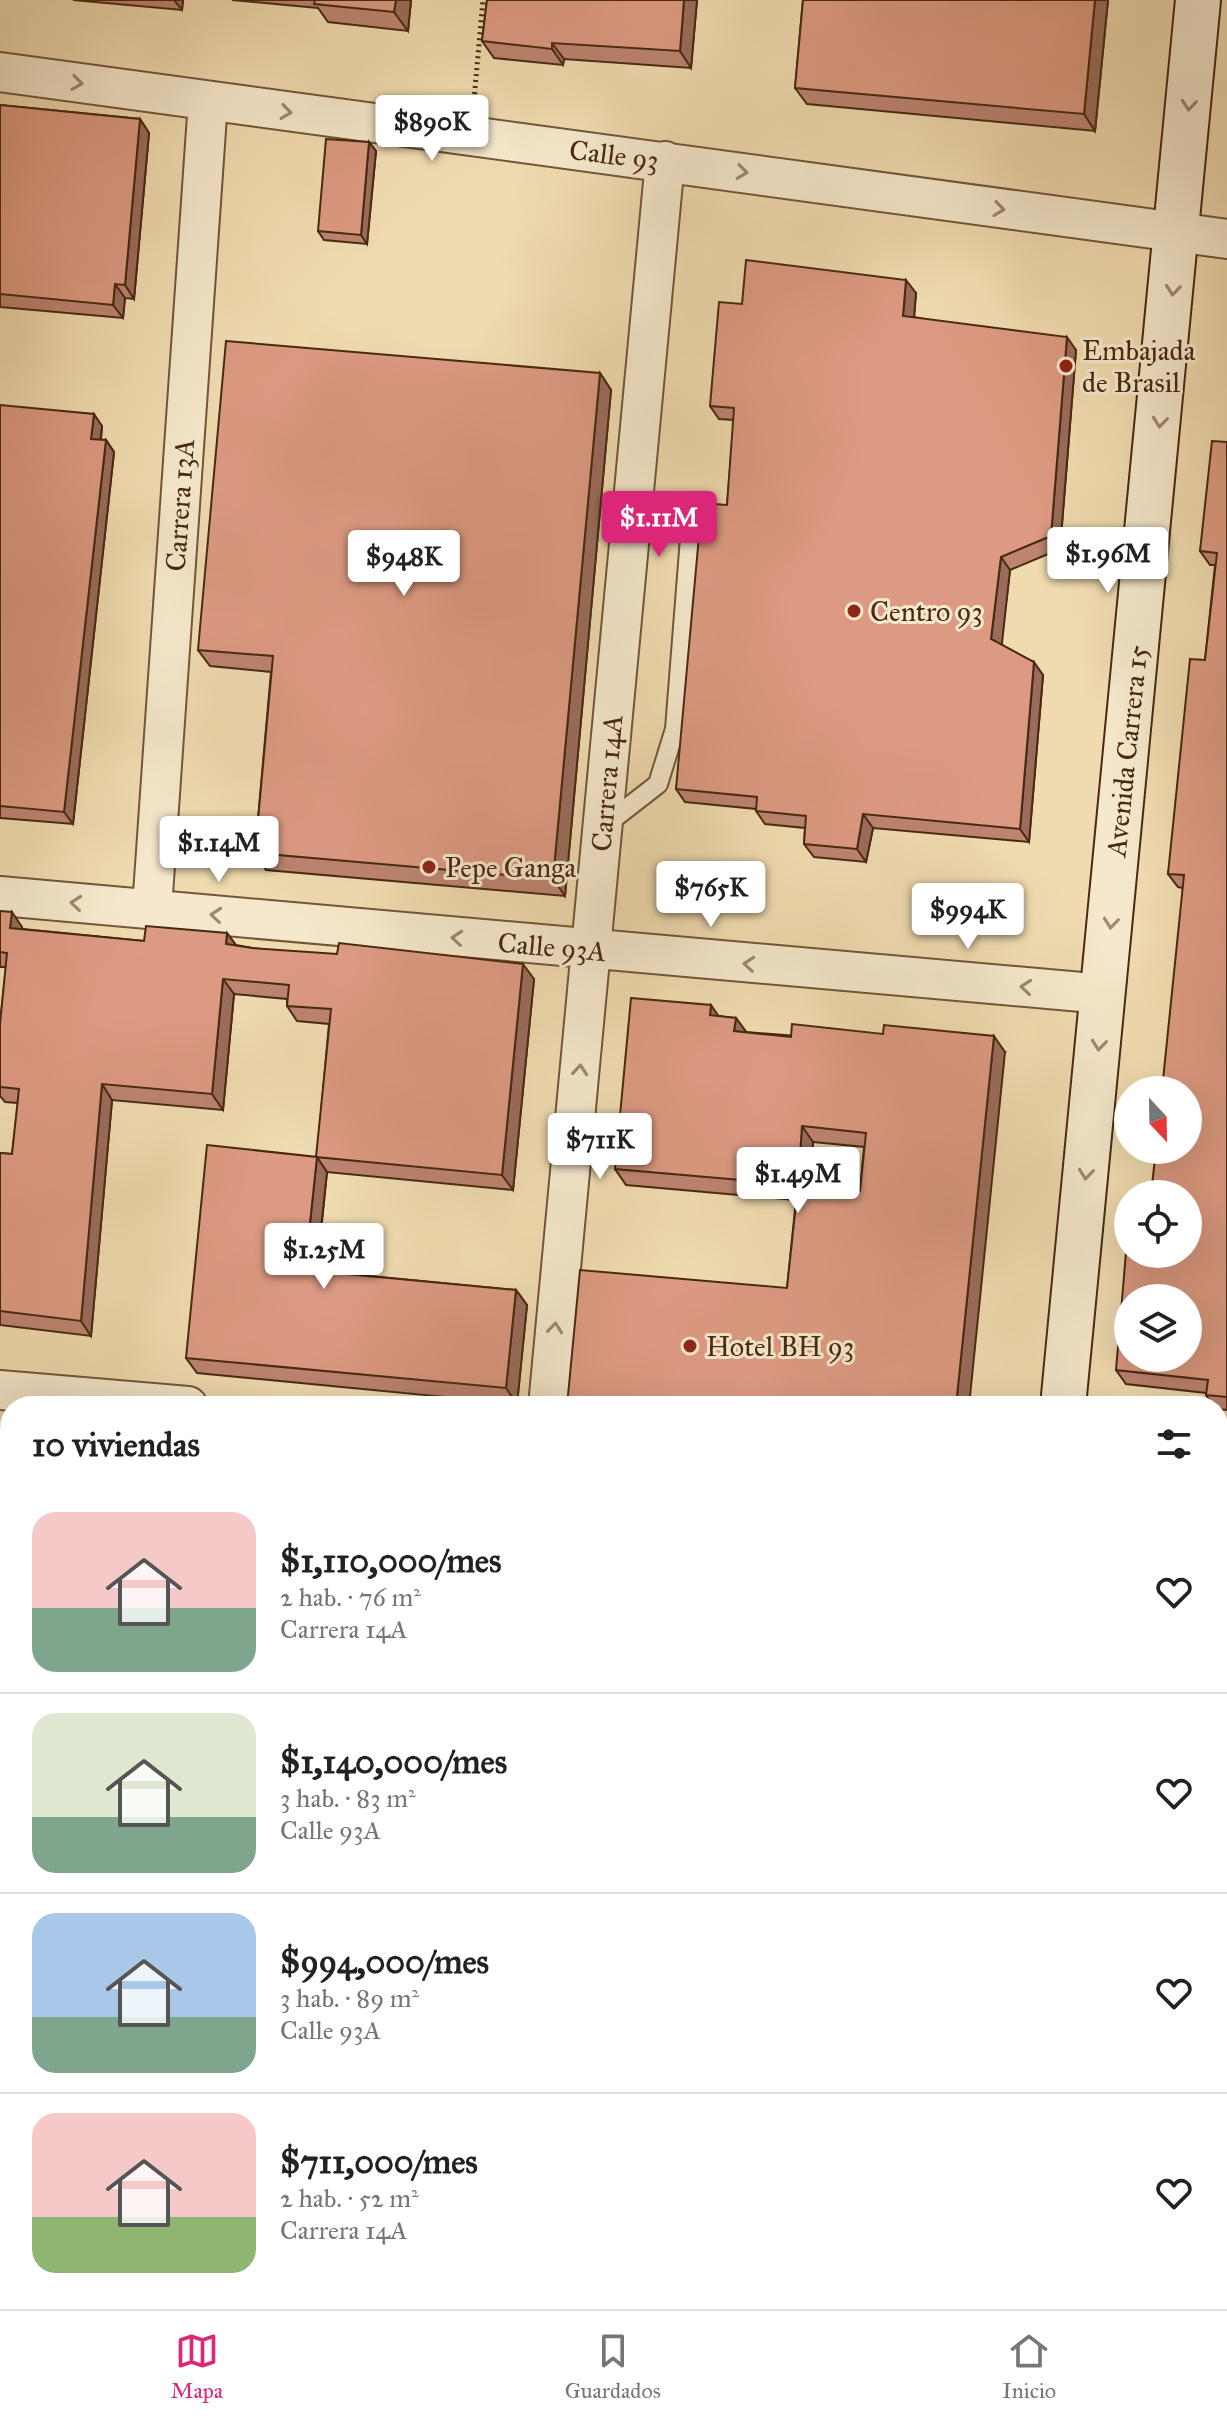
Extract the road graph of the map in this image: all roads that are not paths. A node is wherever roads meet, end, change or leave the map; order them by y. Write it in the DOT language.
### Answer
graph roads {
  1 [pos="1198,0"];
  2 [pos="0,72"];
  3 [pos="208,101"];
  4 [pos="665,161"];
  5 [pos="1178,235"];
  6 [pos="1227,239"];
  7 [pos="690,538"];
  8 [pos="602,827"];
  9 [pos="0,896"];
  10 [pos="152,909"];
  11 [pos="591,951"];
  12 [pos="1104,994"];
  13 [pos="0,1390"];
  14 [pos="70,1396"];
  15 [pos="549,1396"];
  16 [pos="1064,1396"];
  1 -- 5 [label="main road, Avenida Carrera 15, one-way"];
  2 -- 3 [label="street, Calle 93, one-way"];
  3 -- 4 [label="street, Calle 93, one-way"];
  3 -- 10 [label="street, Carrera 13A"];
  4 -- 5 [label="street, Calle 93, one-way"];
  4 -- 8 [label="street, Carrera 14A"];
  5 -- 6 [label="street, Calle 93"];
  5 -- 12 [label="main road, Avenida Carrera 15, one-way"];
  7 -- 8 [label="lane"];
  8 -- 11 [label="street, Carrera 14A"];
  10 -- 9 [label="street, Calle 93A, one-way"];
  11 -- 10 [label="street, Calle 93A, one-way"];
  12 -- 11 [label="street, Calle 93A, one-way"];
  15 -- 11 [label="street, Carrera 14A, one-way"];
  12 -- 16 [label="main road, Avenida Carrera 15, one-way"];
  13 -- 14 [label="street"];
}
